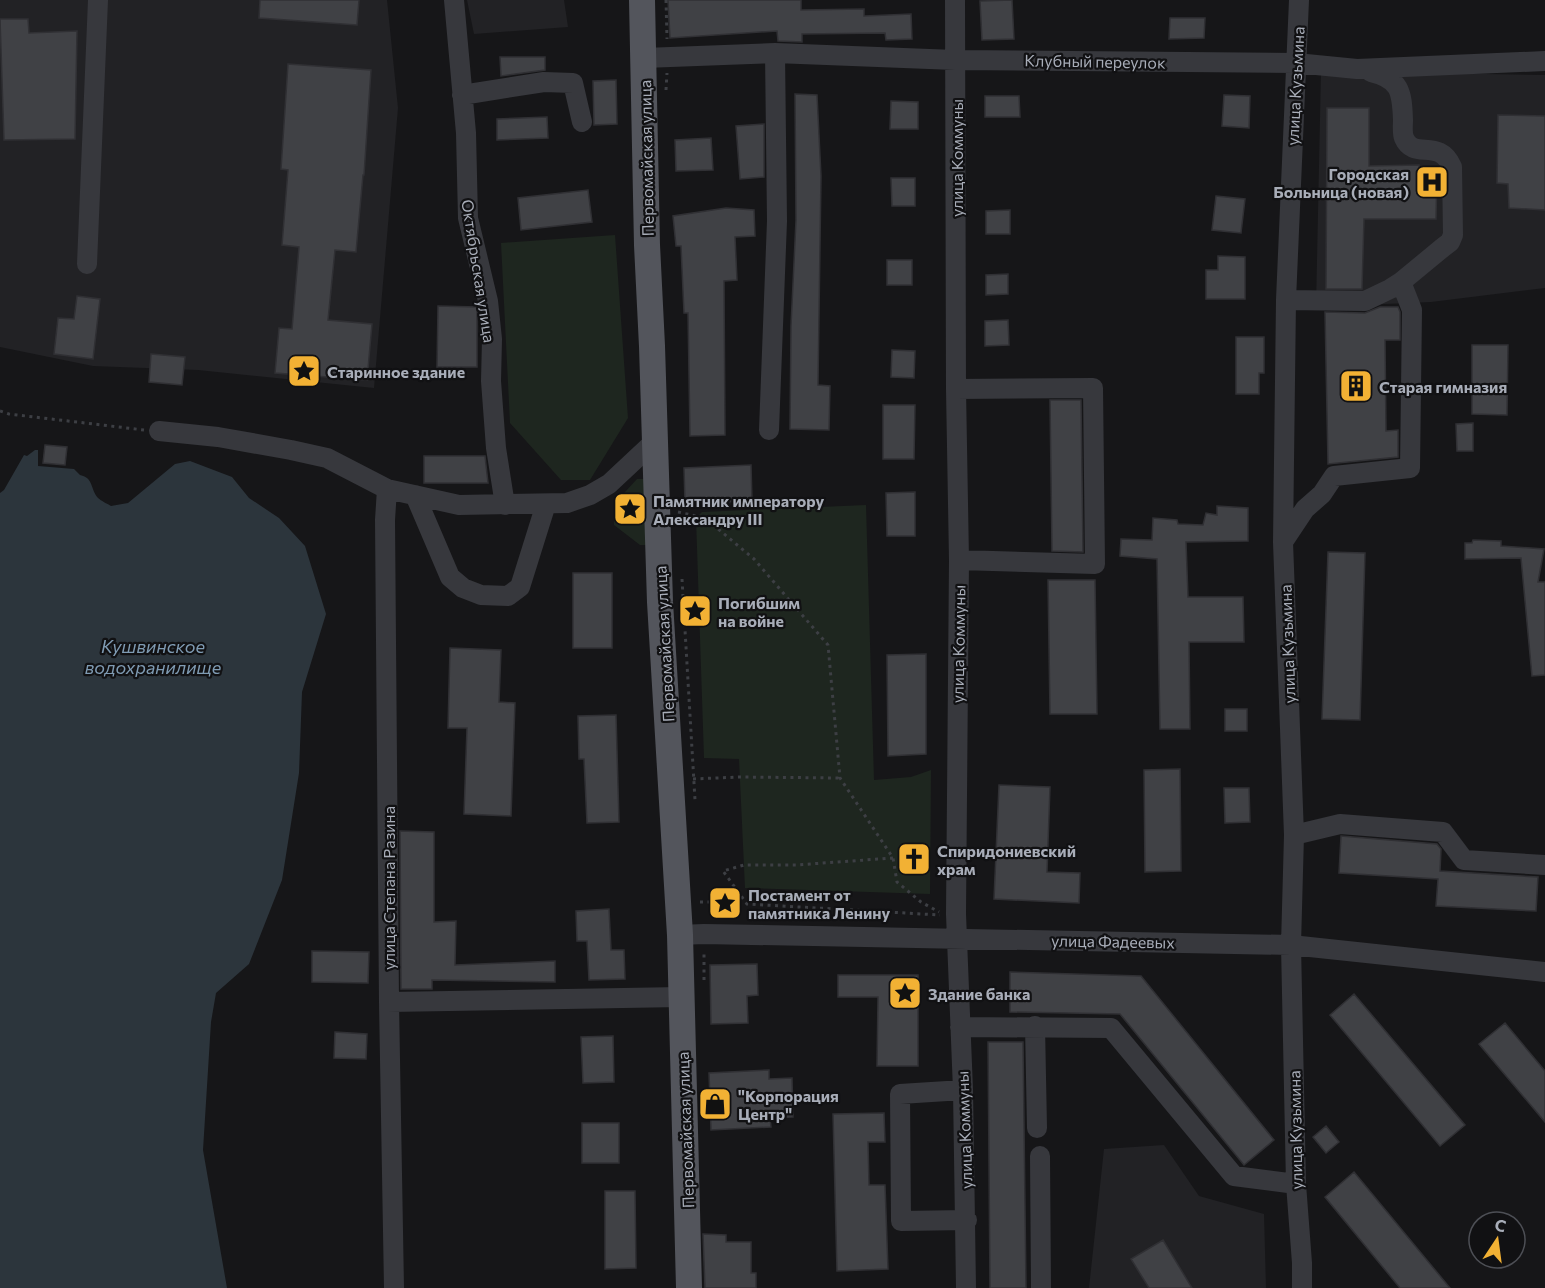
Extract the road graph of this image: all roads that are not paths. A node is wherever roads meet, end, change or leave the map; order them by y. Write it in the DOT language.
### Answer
graph roads {
  1 [pos="98,0"];
  2 [pos="454,0"];
  3 [pos="642,0"];
  4 [pos="955,0"];
  5 [pos="1299,0"];
  6 [pos="775,53"];
  7 [pos="644,58"];
  8 [pos="955,60"];
  9 [pos="1545,61"];
  10 [pos="1296,63"];
  11 [pos="1357,69"];
  12 [pos="462,95"];
  13 [pos="582,122"];
  14 [pos="87,264"];
  15 [pos="1401,282"];
  16 [pos="1286,300"];
  17 [pos="956,389"];
  18 [pos="769,430"];
  19 [pos="159,431"];
  20 [pos="655,441"];
  21 [pos="387,489"];
  22 [pos="415,495"];
  23 [pos="546,504"];
  24 [pos="506,505"];
  25 [pos="1283,542"];
  26 [pos="959,560"];
  27 [pos="1294,835"];
  28 [pos="1545,865"];
  29 [pos="680,935"];
  30 [pos="957,938"];
  31 [pos="1291,945"];
  32 [pos="1545,972"];
  33 [pos="681,997"];
  34 [pos="389,1002"];
  35 [pos="1035,1026"];
  36 [pos="960,1027"];
  37 [pos="963,1090"];
  38 [pos="1037,1128"];
  39 [pos="1040,1156"];
  40 [pos="1296,1184"];
  41 [pos="967,1220"];
  42 [pos="394,1288"];
  43 [pos="689,1288"];
  44 [pos="966,1288"];
  45 [pos="1041,1288"];
  46 [pos="1302,1288"];
  1 -- 14 [label="street"];
  2 -- 12 [label="street, Октябрьская улица"];
  3 -- 7 [label="main road, Первомайская улица"];
  4 -- 8 [label="street, улица Коммуны"];
  5 -- 10 [label="street, улица Кузьмина"];
  6 -- 7 [label="street, Клубный переулок"];
  6 -- 8 [label="street, Клубный переулок"];
  6 -- 18 [label="street"];
  7 -- 20 [label="main road, Первомайская улица"];
  8 -- 10 [label="street, Клубный переулок"];
  8 -- 17 [label="street, улица Коммуны"];
  9 -- 11 [label="street, Клубный переулок"];
  10 -- 11 [label="street, Клубный переулок"];
  10 -- 16 [label="street, улица Кузьмина"];
  11 -- 15 [label="street"];
  12 -- 13 [label="street"];
  12 -- 24 [label="street, Октябрьская улица"];
  15 -- 16 [label="street"];
  15 -- 25 [label="street"];
  16 -- 25 [label="street, улица Кузьмина"];
  17 -- 26 [label="street, улица Коммуны"];
  17 -- 26 [label="street"];
  19 -- 21 [label="street"];
  20 -- 23 [label="street"];
  20 -- 29 [label="main road, Первомайская улица"];
  21 -- 22 [label="street"];
  21 -- 34 [label="street, улица Степана Разина"];
  22 -- 23 [label="street"];
  22 -- 24 [label="street"];
  23 -- 24 [label="street"];
  25 -- 27 [label="street, улица Кузьмина"];
  26 -- 30 [label="street, улица Коммуны"];
  27 -- 28 [label="street"];
  27 -- 31 [label="street, улица Кузьмина"];
  29 -- 30 [label="street, улица Фадеевых"];
  29 -- 33 [label="main road, Первомайская улица"];
  30 -- 31 [label="street, улица Фадеевых"];
  30 -- 36 [label="street, улица Коммуны"];
  31 -- 32 [label="street, улица Фадеевых"];
  31 -- 40 [label="street, улица Кузьмина"];
  33 -- 34 [label="street"];
  33 -- 43 [label="main road, Первомайская улица"];
  34 -- 42 [label="street, улица Степана Разина"];
  35 -- 36 [label="street"];
  35 -- 38 [label="street"];
  35 -- 40 [label="street"];
  36 -- 37 [label="street, улица Коммуны"];
  37 -- 41 [label="street, улица Коммуны"];
  37 -- 41 [label="street"];
  39 -- 45 [label="street"];
  40 -- 46 [label="street, улица Кузьмина"];
  41 -- 44 [label="street, улица Коммуны"];
}
